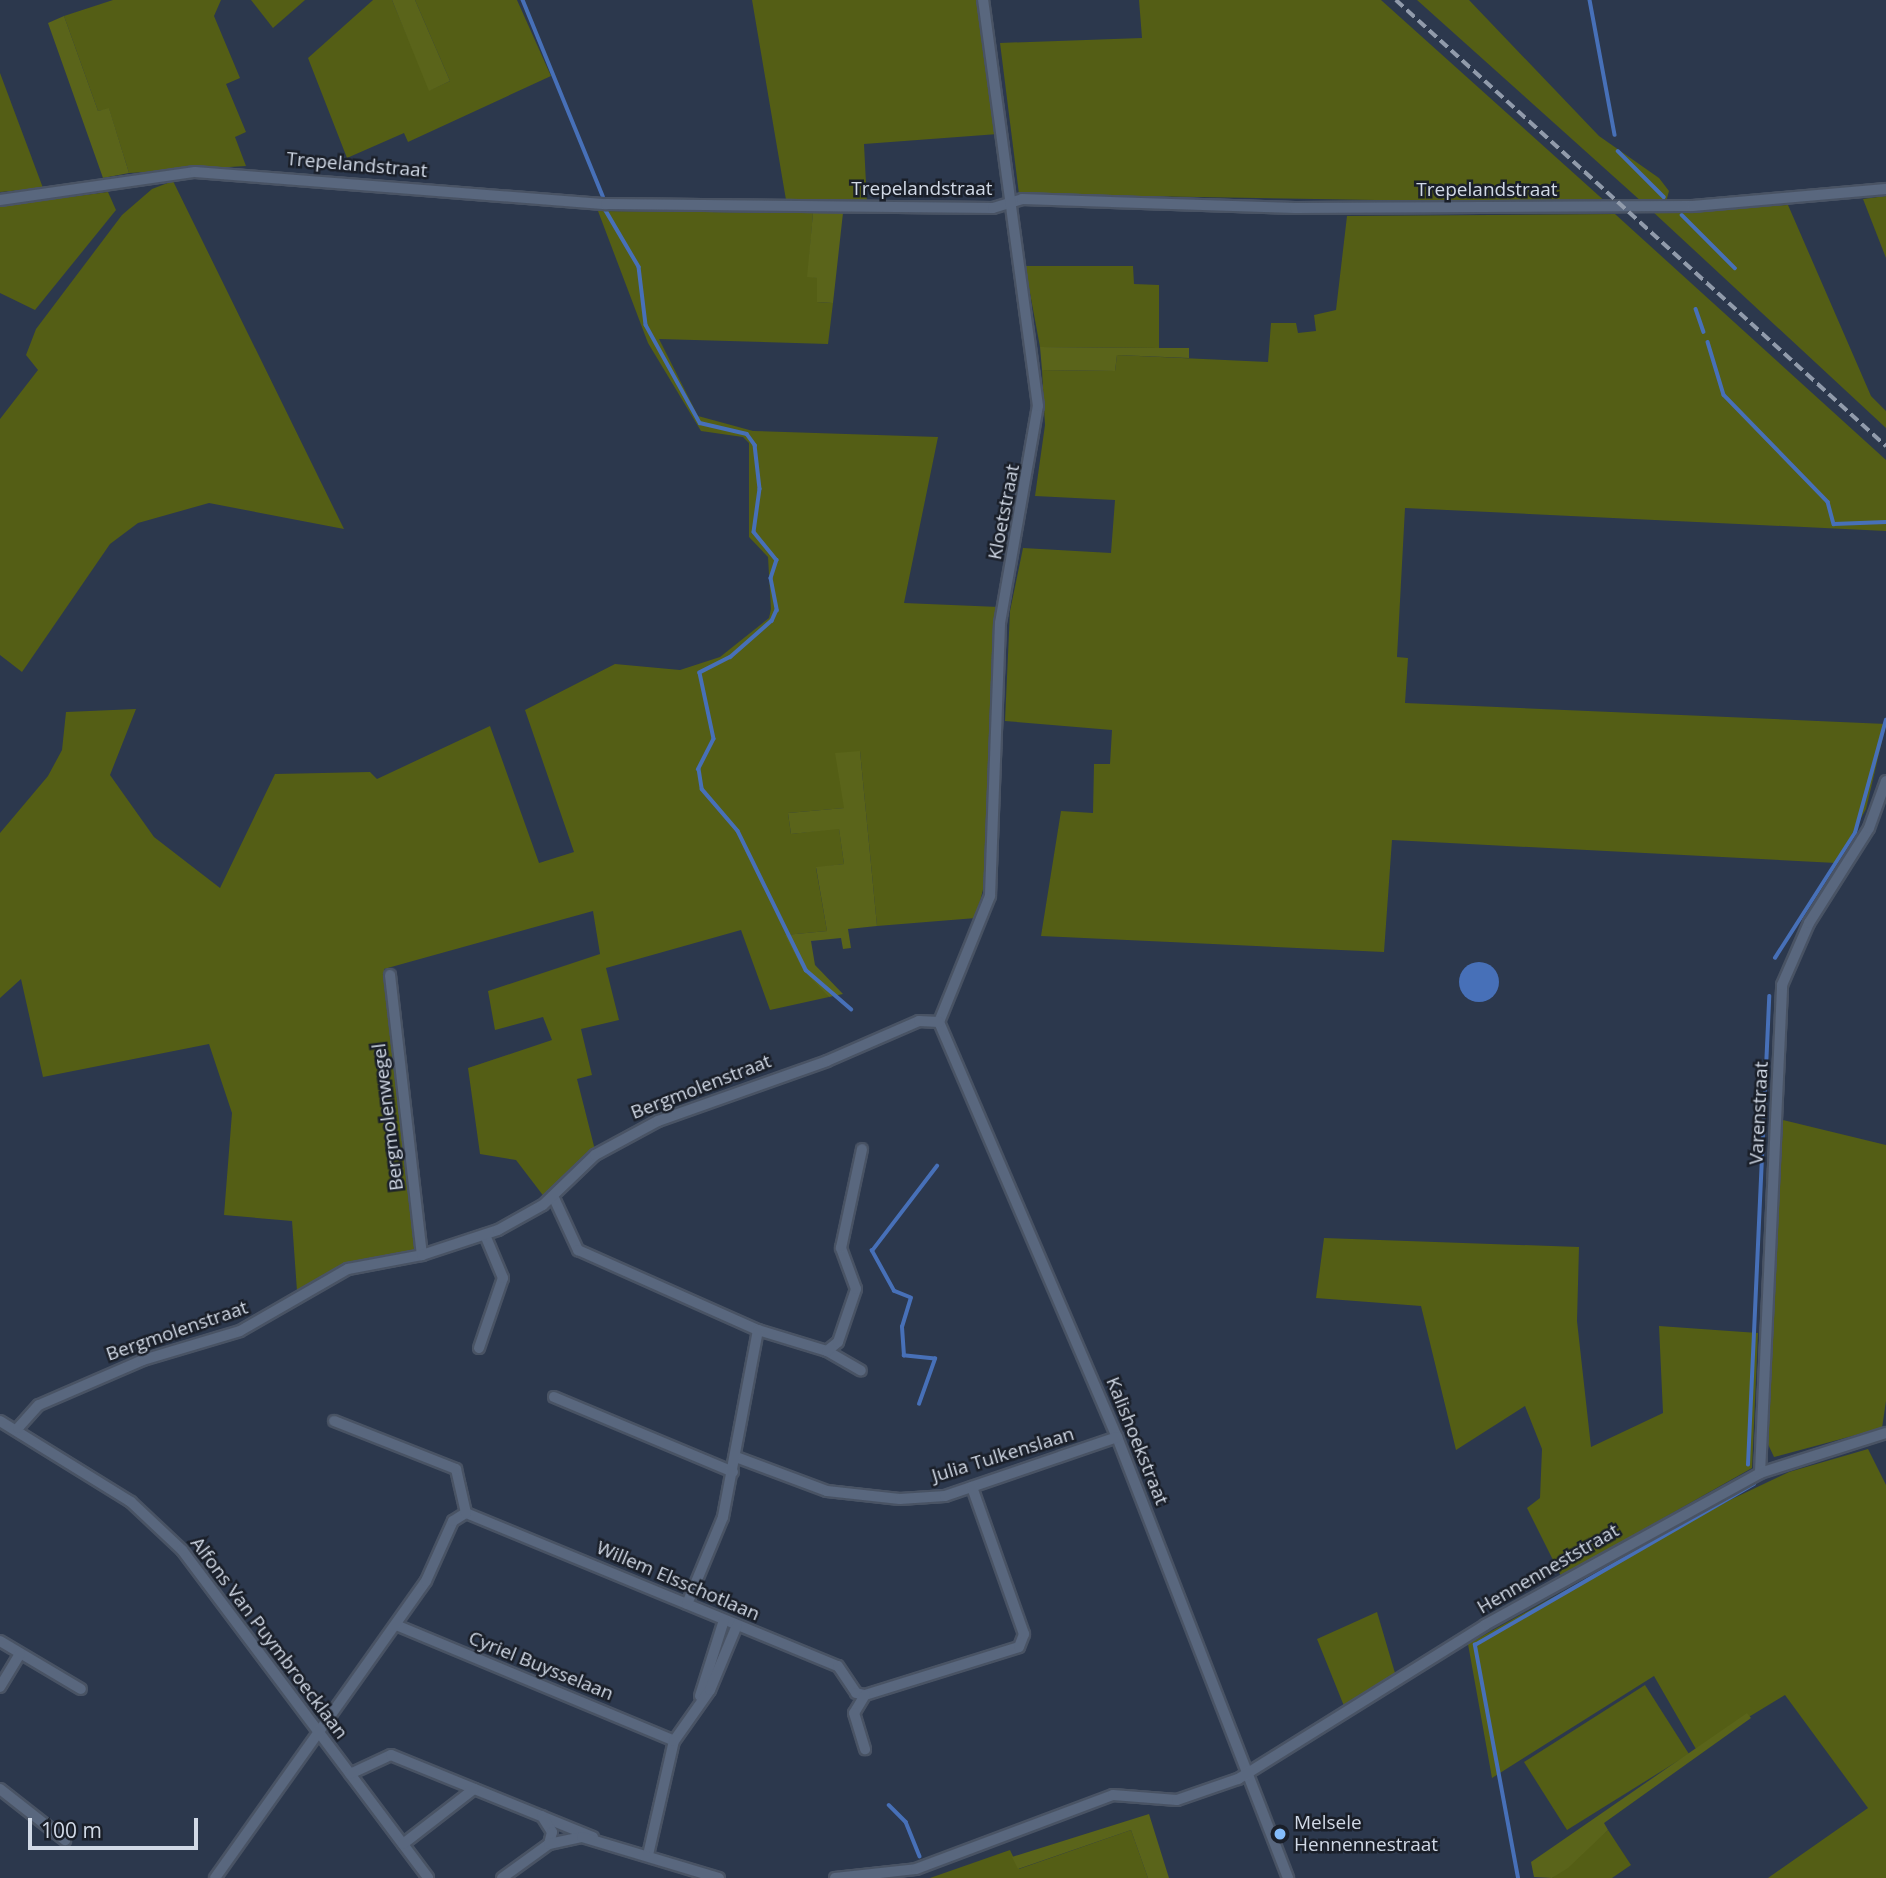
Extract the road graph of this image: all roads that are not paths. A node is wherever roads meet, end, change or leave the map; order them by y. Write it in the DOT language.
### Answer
graph roads {
  1 [pos="983,0"];
  2 [pos="1886,189"];
  3 [pos="0,200"];
  4 [pos="1010,202"];
  5 [pos="1886,781"];
  6 [pos="390,975"];
  7 [pos="939,1022"];
  8 [pos="862,1149"];
  9 [pos="553,1196"];
  10 [pos="485,1235"];
  11 [pos="422,1255"];
  12 [pos="758,1331"];
  13 [pos="479,1348"];
  14 [pos="827,1351"];
  15 [pos="861,1371"];
  16 [pos="554,1397"];
  17 [pos="0,1421"];
  18 [pos="334,1421"];
  19 [pos="18,1428"];
  20 [pos="1886,1433"];
  21 [pos="1117,1437"];
  22 [pos="736,1457"];
  23 [pos="733,1472"];
  24 [pos="1759,1473"];
  25 [pos="972,1487"];
  26 [pos="466,1513"];
  27 [pos="687,1604"];
  28 [pos="724,1620"];
  29 [pos="396,1625"];
  30 [pos="737,1625"];
  31 [pos="0,1641"];
  32 [pos="20,1654"];
  33 [pos="0,1687"];
  34 [pos="81,1689"];
  35 [pos="865,1695"];
  36 [pos="700,1696"];
  37 [pos="319,1731"];
  38 [pos="674,1741"];
  39 [pos="865,1749"];
  40 [pos="1246,1773"];
  41 [pos="350,1774"];
  42 [pos="474,1788"];
  43 [pos="0,1789"];
  44 [pos="541,1814"];
  45 [pos="593,1838"];
  46 [pos="65,1840"];
  47 [pos="403,1844"];
  48 [pos="549,1844"];
  49 [pos="648,1855"];
  50 [pos="215,1878"];
  51 [pos="428,1878"];
  52 [pos="502,1878"];
  53 [pos="719,1878"];
  54 [pos="835,1878"];
  55 [pos="1288,1878"];
  1 -- 4 [label="street, Kloetstraat"];
  2 -- 4 [label="street, Trepelandstraat"];
  3 -- 4 [label="street, Trepelandstraat"];
  4 -- 7 [label="street, Kloetstraat"];
  5 -- 24 [label="street, Varenstraat"];
  6 -- 11 [label="street, Bergmolenwegel"];
  7 -- 9 [label="street, Bergmolenstraat"];
  7 -- 21 [label="street, Kalishoekstraat"];
  8 -- 14 [label="street"];
  9 -- 10 [label="street, Bergmolenstraat"];
  9 -- 12 [label="street"];
  10 -- 11 [label="street, Bergmolenstraat"];
  10 -- 13 [label="street"];
  11 -- 19 [label="street, Bergmolenstraat"];
  12 -- 14 [label="street"];
  12 -- 22 [label="street"];
  14 -- 15 [label="street"];
  16 -- 23 [label="street"];
  17 -- 19 [label="street"];
  18 -- 26 [label="street"];
  19 -- 37 [label="street, Alfons Van Puymbroecklaan"];
  20 -- 24 [label="street, Hennenneststraat"];
  21 -- 25 [label="street, Julia Tulkenslaan"];
  21 -- 40 [label="street, Kalishoekstraat"];
  22 -- 23 [label="street"];
  22 -- 25 [label="street, Julia Tulkenslaan"];
  23 -- 27 [label="street"];
  24 -- 40 [label="street, Hennenneststraat"];
  25 -- 35 [label="street"];
  26 -- 27 [label="street, Willem Elsschotlaan"];
  26 -- 29 [label="street"];
  27 -- 28 [label="street, Willem Elsschotlaan"];
  28 -- 30 [label="street, Willem Elsschotlaan"];
  28 -- 36 [label="street"];
  29 -- 37 [label="street"];
  29 -- 38 [label="street, Cyriel Buysselaan"];
  30 -- 35 [label="street, Willem Elsschotlaan"];
  30 -- 36 [label="street"];
  31 -- 32 [label="street"];
  32 -- 33 [label="street"];
  32 -- 34 [label="street"];
  35 -- 39 [label="street"];
  36 -- 38 [label="street"];
  37 -- 41 [label="street, Alfons Van Puymbroecklaan"];
  37 -- 50 [label="street"];
  38 -- 49 [label="street"];
  40 -- 54 [label="street, Hennenneststraat"];
  40 -- 55 [label="street, Kalishoekstraat"];
  41 -- 42 [label="street"];
  41 -- 47 [label="street, Alfons Van Puymbroecklaan"];
  42 -- 44 [label="street"];
  42 -- 47 [label="street"];
  43 -- 46 [label="street"];
  44 -- 45 [label="street"];
  44 -- 48 [label="street"];
  45 -- 48 [label="street"];
  45 -- 49 [label="street"];
  47 -- 51 [label="street, Alfons Van Puymbroecklaan"];
  48 -- 52 [label="street"];
  49 -- 53 [label="street"];
}
